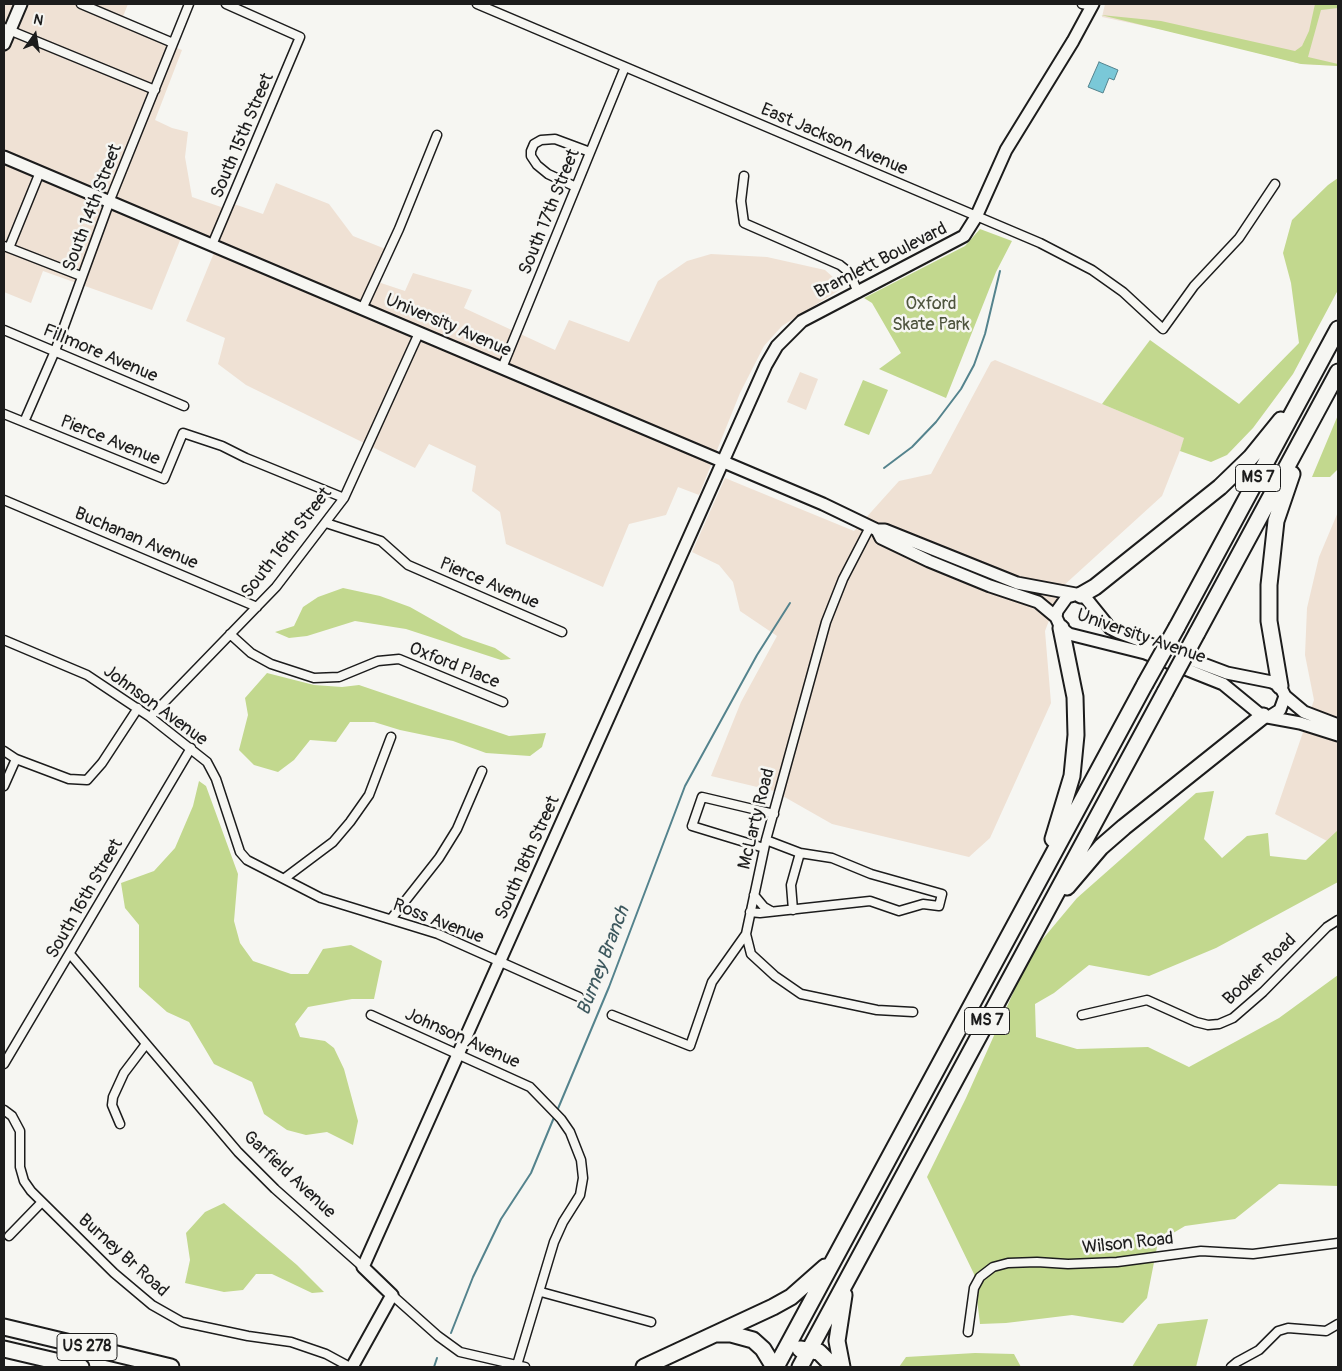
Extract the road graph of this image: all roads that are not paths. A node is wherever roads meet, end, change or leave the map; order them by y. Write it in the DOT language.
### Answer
graph roads {
  1 [pos="21,4"];
  2 [pos="81,4"];
  3 [pos="189,4"];
  4 [pos="226,4"];
  5 [pos="477,4"];
  6 [pos="1089,5"];
  7 [pos="237,6"];
  8 [pos="6,29"];
  9 [pos="173,43"];
  10 [pos="4,44"];
  11 [pos="625,67"];
  12 [pos="155,90"];
  13 [pos="437,135"];
  14 [pos="590,152"];
  15 [pos="4,157"];
  16 [pos="40,172"];
  17 [pos="744,176"];
  18 [pos="1275,184"];
  19 [pos="576,187"];
  20 [pos="110,202"];
  21 [pos="976,217"];
  22 [pos="212,245"];
  23 [pos="6,247"];
  24 [pos="81,276"];
  25 [pos="858,293"];
  26 [pos="362,309"];
  27 [pos="1338,329"];
  28 [pos="4,330"];
  29 [pos="419,333"];
  30 [pos="55,351"];
  31 [pos="502,368"];
  32 [pos="1338,372"];
  33 [pos="1307,387"];
  34 [pos="184,406"];
  35 [pos="4,414"];
  36 [pos="24,422"];
  37 [pos="1310,425"];
  38 [pos="724,462"];
  39 [pos="344,498"];
  40 [pos="4,500"];
  41 [pos="326,523"];
  42 [pos="873,528"];
  43 [pos="1080,595"];
  44 [pos="257,607"];
  45 [pos="1058,622"];
  46 [pos="562,632"];
  47 [pos="230,634"];
  48 [pos="4,640"];
  49 [pos="1282,691"];
  50 [pos="503,702"];
  51 [pos="138,708"];
  52 [pos="1266,716"];
  53 [pos="150,717"];
  54 [pos="1338,725"];
  55 [pos="1338,735"];
  56 [pos="391,737"];
  57 [pos="191,748"];
  58 [pos="4,751"];
  59 [pos="16,759"];
  60 [pos="482,771"];
  61 [pos="4,786"];
  62 [pos="774,814"];
  63 [pos="765,844"];
  64 [pos="800,853"];
  65 [pos="285,878"];
  66 [pos="1040,880"];
  67 [pos="754,895"];
  68 [pos="793,910"];
  69 [pos="771,911"];
  70 [pos="750,912"];
  71 [pos="391,919"];
  72 [pos="1338,920"];
  73 [pos="746,934"];
  74 [pos="1035,934"];
  75 [pos="70,954"];
  76 [pos="500,963"];
  77 [pos="579,997"];
  78 [pos="913,1012"];
  79 [pos="371,1015"];
  80 [pos="1082,1015"];
  81 [pos="612,1016"];
  82 [pos="146,1044"];
  83 [pos="458,1055"];
  84 [pos="4,1064"];
  85 [pos="4,1110"];
  86 [pos="120,1124"];
  87 [pos="41,1203"];
  88 [pos="851,1228"];
  89 [pos="9,1236"];
  90 [pos="1338,1243"];
  91 [pos="363,1267"];
  92 [pos="849,1275"];
  93 [pos="541,1292"];
  94 [pos="392,1295"];
  95 [pos="651,1322"];
  96 [pos="1338,1324"];
  97 [pos="4,1327"];
  98 [pos="968,1332"];
  99 [pos="714,1334"];
  100 [pos="4,1349"];
  101 [pos="809,1350"];
  102 [pos="777,1364"];
  103 [pos="521,1366"];
  104 [pos="81,1367"];
  105 [pos="171,1367"];
  106 [pos="351,1367"];
  107 [pos="644,1367"];
  108 [pos="800,1367"];
  109 [pos="834,1367"];
  110 [pos="842,1367"];
  111 [pos="1231,1367"];
  1 -- 8 [label="main road"];
  2 -- 9 [label="street"];
  3 -- 9 [label="street, South 14th Street"];
  4 -- 7 [label="street"];
  5 -- 11 [label="street, East Jackson Avenue"];
  6 -- 21 [label="main road, Bramlett Boulevard"];
  7 -- 22 [label="street, South 15th Street"];
  8 -- 10 [label="main road"];
  8 -- 12 [label="street"];
  9 -- 12 [label="street, South 14th Street"];
  11 -- 14 [label="street, South 17th Street"];
  11 -- 21 [label="street, East Jackson Avenue"];
  12 -- 20 [label="street, South 14th Street"];
  13 -- 26 [label="street"];
  14 -- 19 [label="street, South 17th Street"];
  14 -- 19 [label="street"];
  15 -- 16 [label="main road, University Avenue"];
  16 -- 20 [label="main road, University Avenue"];
  16 -- 23 [label="street"];
  17 -- 25 [label="street"];
  18 -- 21 [label="street, East Jackson Avenue"];
  19 -- 31 [label="street, South 17th Street"];
  20 -- 22 [label="main road, University Avenue"];
  20 -- 24 [label="street, South 14th Street"];
  21 -- 25 [label="main road, Bramlett Boulevard"];
  22 -- 26 [label="main road, University Avenue"];
  23 -- 24 [label="street"];
  24 -- 30 [label="street, South 14th Street"];
  25 -- 38 [label="main road, Bramlett Boulevard"];
  26 -- 29 [label="main road, University Avenue"];
  27 -- 33 [label="highway, MS 7"];
  28 -- 30 [label="street, Fillmore Avenue"];
  29 -- 31 [label="main road, University Avenue"];
  29 -- 39 [label="street, South 16th Street"];
  30 -- 34 [label="street, Fillmore Avenue"];
  30 -- 36 [label="street, South 14th Street"];
  31 -- 38 [label="main road, University Avenue"];
  32 -- 37 [label="highway, MS 7"];
  33 -- 43 [label="highway"];
  33 -- 66 [label="highway, MS 7, bridge"];
  35 -- 36 [label="street, Pierce Avenue"];
  36 -- 39 [label="street, Pierce Avenue"];
  37 -- 49 [label="highway"];
  37 -- 74 [label="highway, MS 7, bridge"];
  38 -- 42 [label="main road, University Avenue"];
  38 -- 76 [label="main road, South 18th Street"];
  39 -- 41 [label="street, South 16th Street"];
  40 -- 44 [label="street, Buchanan Avenue"];
  41 -- 44 [label="street, South 16th Street"];
  41 -- 46 [label="street, Pierce Avenue"];
  42 -- 43 [label="main road, University Avenue"];
  42 -- 45 [label="main road, University Avenue"];
  42 -- 62 [label="street, McLarty Road"];
  43 -- 45 [label="main road, University Avenue"];
  43 -- 49 [label="main road, University Avenue"];
  44 -- 47 [label="street, South 16th Street"];
  45 -- 52 [label="main road, University Avenue"];
  45 -- 66 [label="highway"];
  47 -- 50 [label="street, Oxford Place"];
  47 -- 53 [label="street, South 16th Street"];
  48 -- 51 [label="street, Johnson Avenue"];
  49 -- 52 [label="main road"];
  49 -- 54 [label="main road, University Avenue"];
  51 -- 53 [label="street, Johnson Avenue"];
  51 -- 59 [label="street"];
  52 -- 55 [label="main road, University Avenue"];
  52 -- 74 [label="highway"];
  53 -- 57 [label="street, Johnson Avenue"];
  56 -- 65 [label="street"];
  57 -- 65 [label="street, Johnson Avenue"];
  57 -- 75 [label="street, South 16th Street"];
  58 -- 59 [label="street"];
  59 -- 61 [label="street"];
  60 -- 71 [label="street"];
  62 -- 63 [label="street, McLarty Road"];
  62 -- 63 [label="street"];
  63 -- 64 [label="street"];
  63 -- 67 [label="street, McLarty Road"];
  64 -- 68 [label="street"];
  64 -- 68 [label="street"];
  65 -- 71 [label="street, Ross Avenue"];
  66 -- 88 [label="highway, MS 7"];
  67 -- 69 [label="street"];
  67 -- 70 [label="street, McLarty Road"];
  68 -- 69 [label="street"];
  69 -- 70 [label="street"];
  70 -- 73 [label="street, McLarty Road"];
  71 -- 76 [label="street, Ross Avenue"];
  72 -- 80 [label="street, Booker Road"];
  73 -- 78 [label="street"];
  73 -- 81 [label="street"];
  74 -- 92 [label="highway, MS 7"];
  75 -- 82 [label="street, Garfield Avenue"];
  75 -- 84 [label="street, South 16th Street"];
  76 -- 77 [label="street, Ross Avenue"];
  76 -- 83 [label="main road, South 18th Street"];
  79 -- 83 [label="street, Johnson Avenue"];
  82 -- 86 [label="street"];
  82 -- 91 [label="street, Garfield Avenue"];
  83 -- 91 [label="main road, South 18th Street"];
  83 -- 93 [label="street, Johnson Avenue"];
  85 -- 87 [label="street, Burney Br Road"];
  87 -- 89 [label="street"];
  87 -- 106 [label="street, Burney Br Road"];
  88 -- 99 [label="highway"];
  88 -- 102 [label="highway, MS 7"];
  90 -- 98 [label="street, Wilson Road"];
  91 -- 94 [label="main road, Garfield Avenue"];
  92 -- 101 [label="highway, MS 7"];
  92 -- 110 [label="highway"];
  93 -- 95 [label="street"];
  93 -- 103 [label="street"];
  94 -- 103 [label="street, Garfield Avenue"];
  94 -- 106 [label="main road"];
  96 -- 111 [label="street"];
  97 -- 105 [label="highway, US 278"];
  99 -- 102 [label="highway"];
  99 -- 107 [label="highway"];
  100 -- 104 [label="highway, US 278"];
  101 -- 102 [label="highway"];
  101 -- 108 [label="highway, MS 7"];
  101 -- 109 [label="highway"];
}
